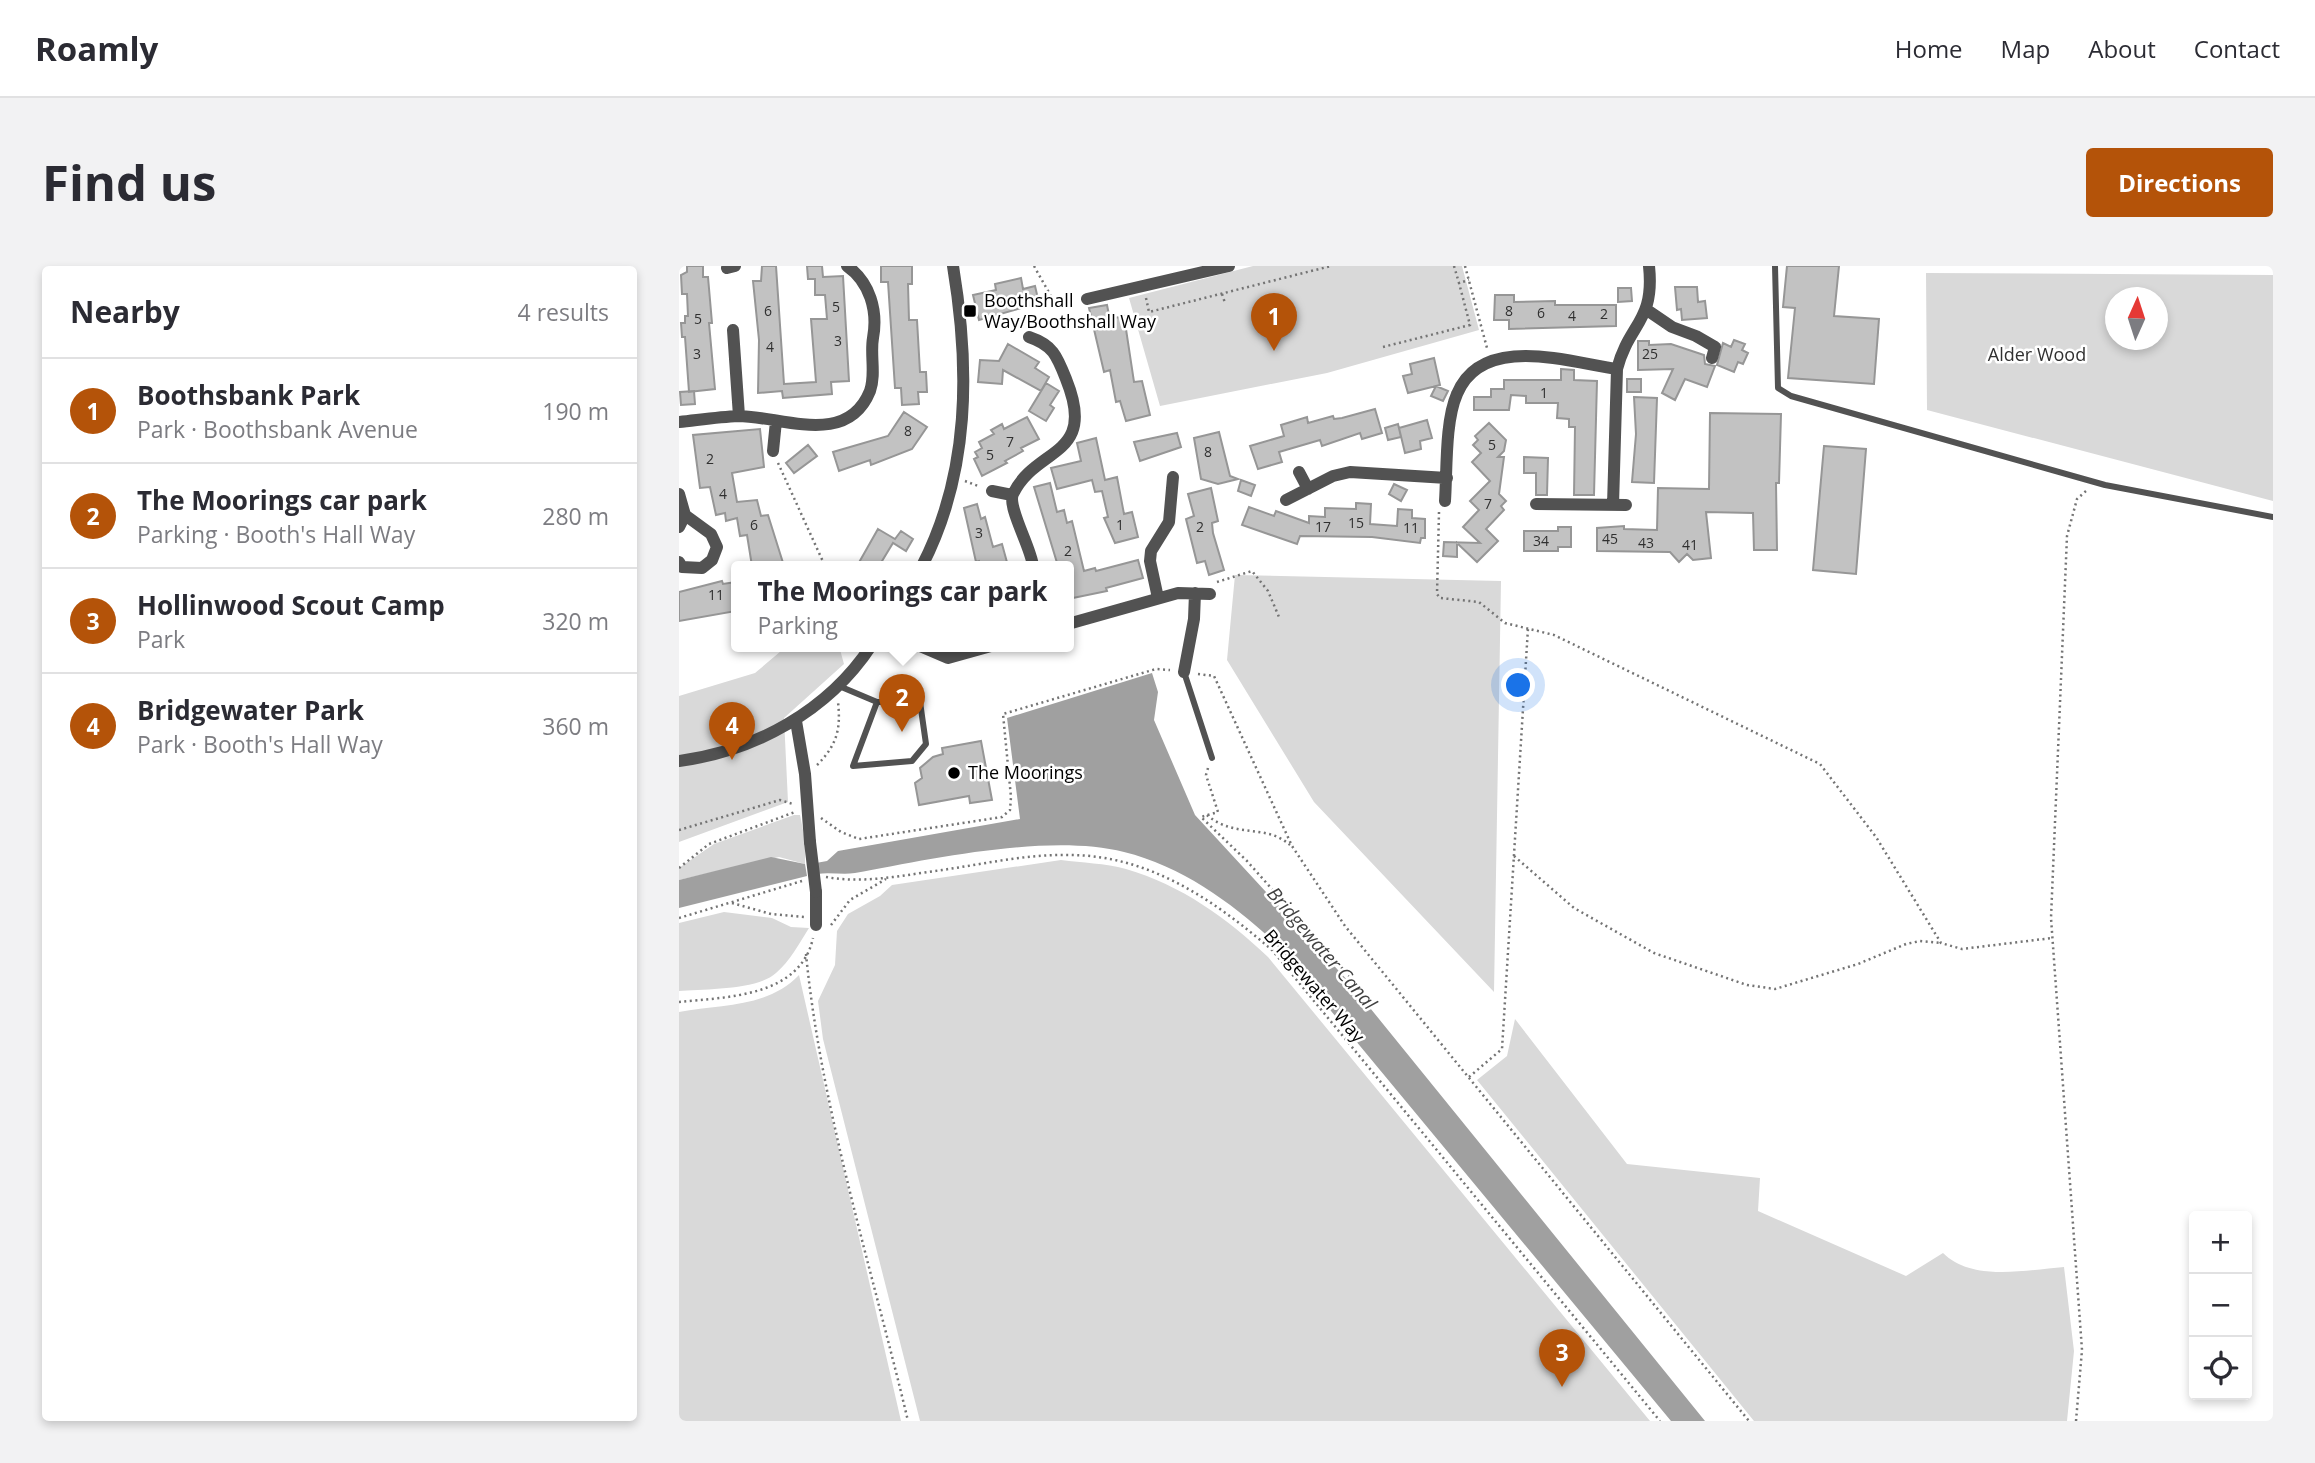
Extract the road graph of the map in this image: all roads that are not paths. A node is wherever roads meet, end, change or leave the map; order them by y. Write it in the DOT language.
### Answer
graph roads {
  1 [pos="847,266"];
  2 [pos="953,266"];
  3 [pos="1229,266"];
  4 [pos="1649,266"];
  5 [pos="1775,266"];
  6 [pos="1087,299"];
  7 [pos="1647,310"];
  8 [pos="733,330"];
  9 [pos="1029,337"];
  10 [pos="1712,358"];
  11 [pos="1618,369"];
  12 [pos="739,416"];
  13 [pos="776,421"];
  14 [pos="679,422"];
  15 [pos="773,451"];
  16 [pos="1299,472"];
  17 [pos="1173,477"];
  18 [pos="1447,478"];
  19 [pos="1308,489"];
  20 [pos="992,491"];
  21 [pos="679,494"];
  22 [pos="1012,495"];
  23 [pos="1286,500"];
  24 [pos="1445,501"];
  25 [pos="1536,504"];
  26 [pos="685,515"];
  27 [pos="2273,517"];
  28 [pos="679,527"];
  29 [pos="925,561"];
  30 [pos="1032,561"];
  31 [pos="679,562"];
  32 [pos="1195,593"];
  33 [pos="1210,594"];
  34 [pos="1159,598"];
  35 [pos="1074,622"];
  36 [pos="867,652"];
  37 [pos="934,652"];
  38 [pos="970,652"];
  39 [pos="1184,672"];
  40 [pos="838,685"];
  41 [pos="877,702"];
  42 [pos="796,721"];
  43 [pos="1212,758"];
  44 [pos="679,761"];
  45 [pos="817,922"];
  1 -- 13 [label="street"];
  2 -- 29 [label="street"];
  3 -- 6 [label="street"];
  4 -- 7 [label="street"];
  5 -- 27 [label="lane"];
  7 -- 10 [label="street"];
  7 -- 11 [label="street"];
  8 -- 12 [label="street"];
  9 -- 22 [label="street"];
  11 -- 18 [label="street"];
  11 -- 25 [label="street"];
  12 -- 13 [label="street"];
  12 -- 14 [label="street"];
  13 -- 15 [label="street"];
  16 -- 19 [label="street"];
  17 -- 34 [label="street"];
  18 -- 19 [label="street"];
  18 -- 24 [label="street"];
  19 -- 23 [label="street"];
  20 -- 22 [label="street"];
  21 -- 26 [label="street"];
  22 -- 30 [label="street"];
  26 -- 28 [label="street"];
  26 -- 31 [label="street"];
  32 -- 33 [label="street"];
  32 -- 34 [label="street"];
  32 -- 39 [label="street"];
  34 -- 35 [label="street"];
  36 -- 40 [label="street"];
  37 -- 38 [label="street"];
  39 -- 43 [label="lane"];
  40 -- 41 [label="lane"];
  40 -- 42 [label="street"];
  41 -- 41 [label="lane"];
  42 -- 44 [label="street"];
  42 -- 45 [label="street, bridge"];
}
